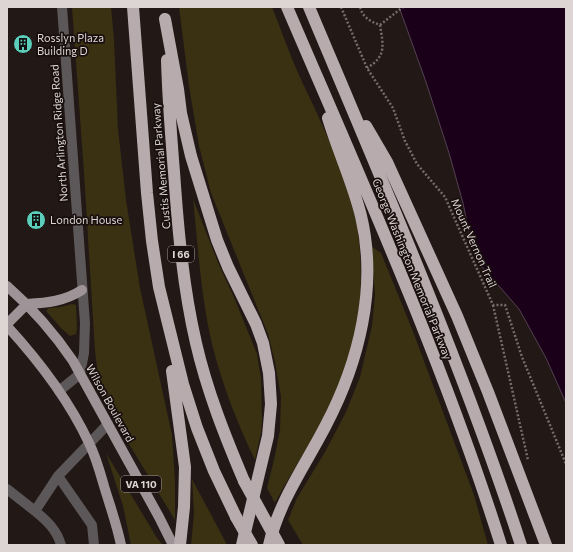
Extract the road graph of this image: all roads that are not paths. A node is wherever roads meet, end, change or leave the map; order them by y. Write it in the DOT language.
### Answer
graph roads {
  1 [pos="62,7"];
  2 [pos="133,7"];
  3 [pos="287,7"];
  4 [pos="309,7"];
  5 [pos="165,13"];
  6 [pos="312,65"];
  7 [pos="340,80"];
  8 [pos="7,286"];
  9 [pos="159,287"];
  10 [pos="82,290"];
  11 [pos="27,304"];
  12 [pos="7,325"];
  13 [pos="80,374"];
  14 [pos="58,391"];
  15 [pos="108,424"];
  16 [pos="90,444"];
  17 [pos="58,476"];
  18 [pos="8,492"];
  19 [pos="35,511"];
  20 [pos="61,545"];
  21 [pos="94,545"];
  22 [pos="121,545"];
  23 [pos="173,545"];
  24 [pos="180,545"];
  25 [pos="242,545"];
  26 [pos="252,545"];
  27 [pos="269,545"];
  28 [pos="279,545"];
  29 [pos="501,545"];
  30 [pos="521,545"];
  31 [pos="546,545"];
  1 -- 10 [label="street, North Arlington Ridge Road"];
  2 -- 9 [label="highway, Custis Memorial Parkway / I 66"];
  3 -- 6 [label="highway, George Washington Memorial Parkway"];
  4 -- 7 [label="highway, George Washington Memorial Parkway"];
  5 -- 25 [label="highway"];
  5 -- 28 [label="highway, Custis Memorial Parkway / I 66, bridge"];
  6 -- 27 [label="highway"];
  6 -- 29 [label="highway, George Washington Memorial Parkway"];
  7 -- 30 [label="highway, George Washington Memorial Parkway"];
  7 -- 31 [label="highway"];
  8 -- 11 [label="main road, Wilson Boulevard"];
  9 -- 24 [label="highway"];
  9 -- 26 [label="highway, Custis Memorial Parkway / I 66, bridge"];
  10 -- 11 [label="main road"];
  10 -- 13 [label="street, North Arlington Ridge Road"];
  11 -- 12 [label="main road"];
  11 -- 13 [label="main road, Wilson Boulevard"];
  12 -- 14 [label="main road"];
  13 -- 14 [label="street"];
  13 -- 15 [label="main road, Wilson Boulevard / VA 110"];
  14 -- 16 [label="main road, VA 110"];
  15 -- 16 [label="street"];
  15 -- 23 [label="main road, Wilson Boulevard / VA 110"];
  16 -- 17 [label="street"];
  16 -- 22 [label="main road, VA 110"];
  17 -- 19 [label="street"];
  17 -- 21 [label="street"];
  18 -- 19 [label="street"];
  19 -- 20 [label="street"];
}
